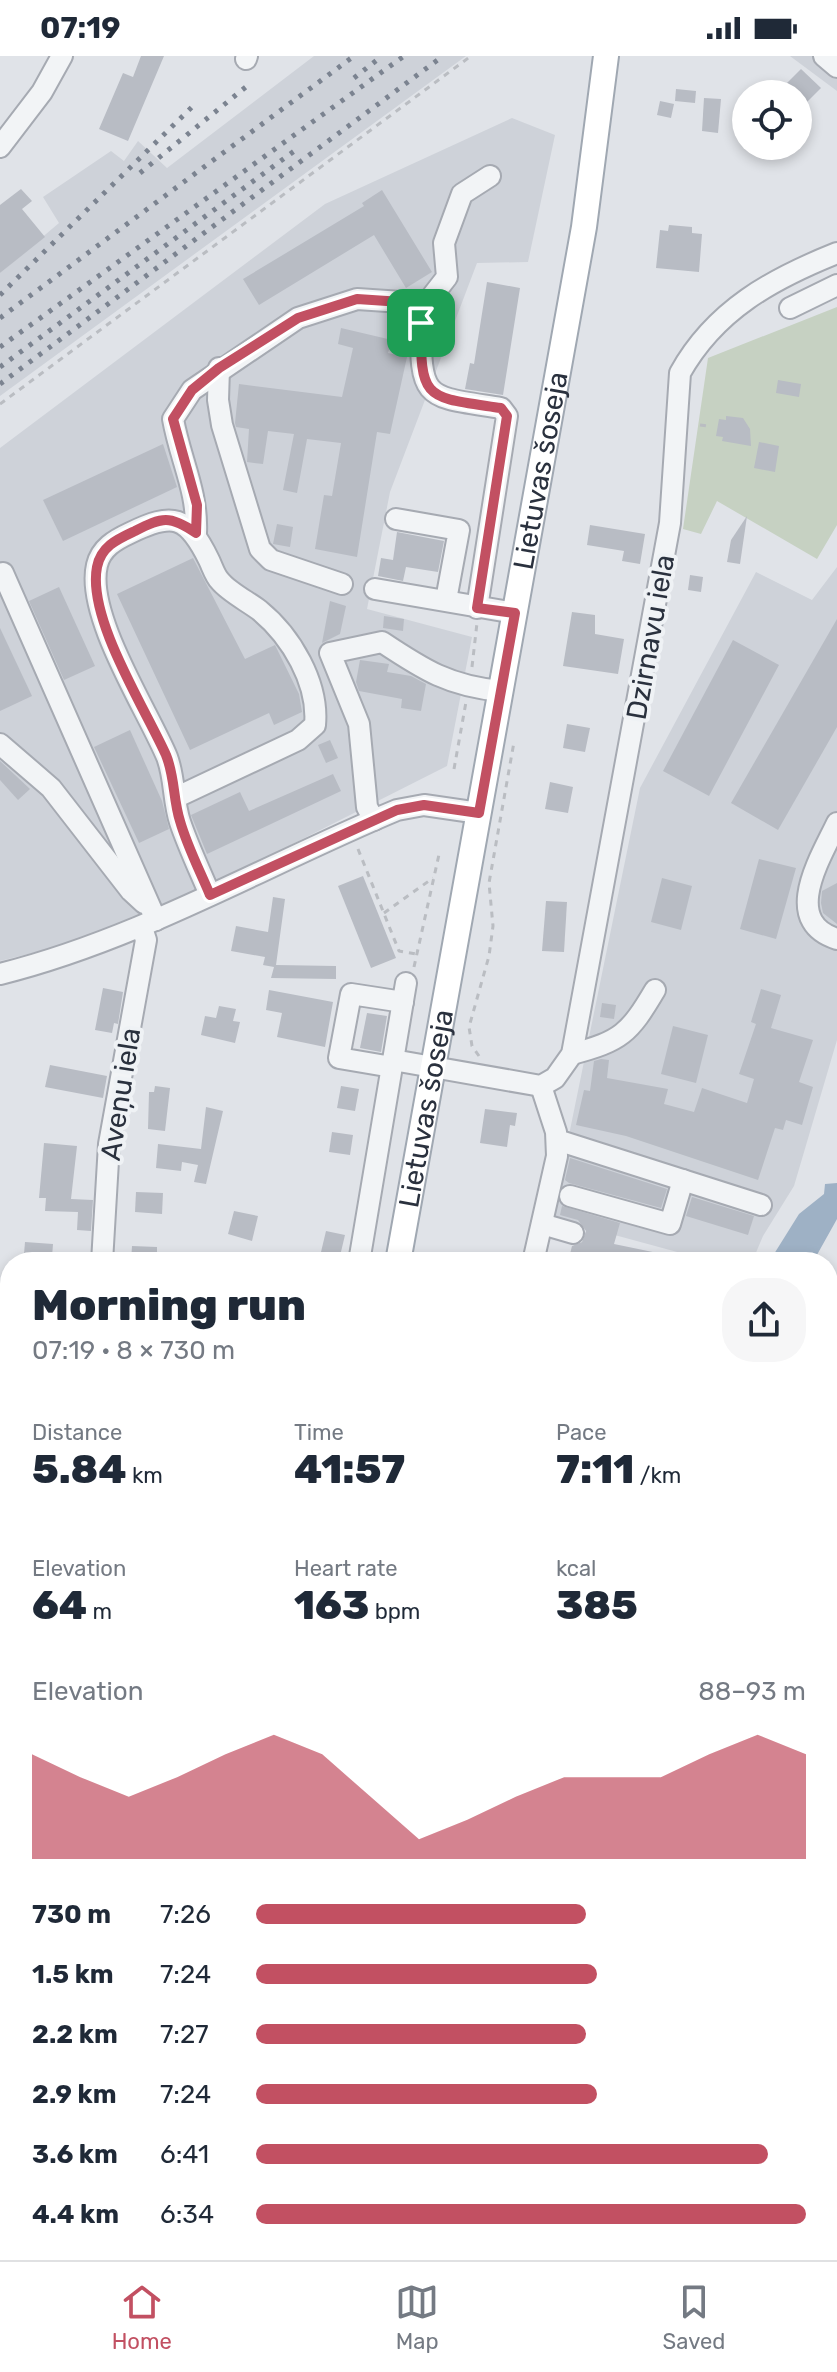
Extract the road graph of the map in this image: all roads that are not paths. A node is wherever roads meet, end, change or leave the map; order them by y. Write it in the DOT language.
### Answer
graph roads {
  1 [pos="62,56"];
  2 [pos="606,56"];
  3 [pos="0,147"];
  4 [pos="490,176"];
  5 [pos="837,253"];
  6 [pos="837,285"];
  7 [pos="790,308"];
  8 [pos="421,323"];
  9 [pos="219,368"];
  10 [pos="396,519"];
  11 [pos="196,533"];
  12 [pos="3,573"];
  13 [pos="342,584"];
  14 [pos="375,589"];
  15 [pos="446,600"];
  16 [pos="477,608"];
  17 [pos="515,613"];
  18 [pos="501,691"];
  19 [pos="0,744"];
  20 [pos="177,797"];
  21 [pos="479,813"];
  22 [pos="374,820"];
  23 [pos="837,823"];
  24 [pos="210,895"];
  25 [pos="148,918"];
  26 [pos="837,939"];
  27 [pos="0,974"];
  28 [pos="655,990"];
  29 [pos="572,1054"];
  30 [pos="392,1064"];
  31 [pos="433,1068"];
  32 [pos="541,1086"];
  33 [pos="557,1140"];
  34 [pos="683,1180"];
  35 [pos="570,1196"];
  36 [pos="761,1205"];
  37 [pos="542,1224"];
  38 [pos="573,1233"];
  39 [pos="103,1252"];
  40 [pos="361,1252"];
  41 [pos="400,1252"];
  42 [pos="535,1252"];
  1 -- 3 [label="street"];
  2 -- 17 [label="main road, Lietuvas šoseja"];
  4 -- 8 [label="street"];
  5 -- 29 [label="street, Dzirnavu iela"];
  6 -- 7 [label="street"];
  8 -- 9 [label="street"];
  8 -- 16 [label="street"];
  9 -- 11 [label="street"];
  9 -- 13 [label="street"];
  10 -- 15 [label="street"];
  11 -- 20 [label="street"];
  11 -- 20 [label="street"];
  12 -- 25 [label="street"];
  14 -- 15 [label="street"];
  15 -- 16 [label="street"];
  16 -- 17 [label="street"];
  17 -- 18 [label="main road, Lietuvas šoseja"];
  18 -- 21 [label="main road, Lietuvas šoseja"];
  18 -- 22 [label="street"];
  19 -- 25 [label="street"];
  20 -- 24 [label="street"];
  21 -- 22 [label="street"];
  21 -- 31 [label="main road, Lietuvas šoseja"];
  22 -- 24 [label="street"];
  23 -- 26 [label="street"];
  24 -- 25 [label="street"];
  25 -- 27 [label="street"];
  25 -- 39 [label="street, Aveņu iela"];
  28 -- 29 [label="street"];
  29 -- 32 [label="street"];
  30 -- 30 [label="street"];
  30 -- 31 [label="street"];
  30 -- 40 [label="street"];
  31 -- 32 [label="street"];
  31 -- 41 [label="main road, Lietuvas šoseja"];
  32 -- 33 [label="street"];
  33 -- 34 [label="street"];
  33 -- 37 [label="street"];
  34 -- 35 [label="street"];
  34 -- 36 [label="street"];
  37 -- 38 [label="street"];
  37 -- 42 [label="street"];
}
